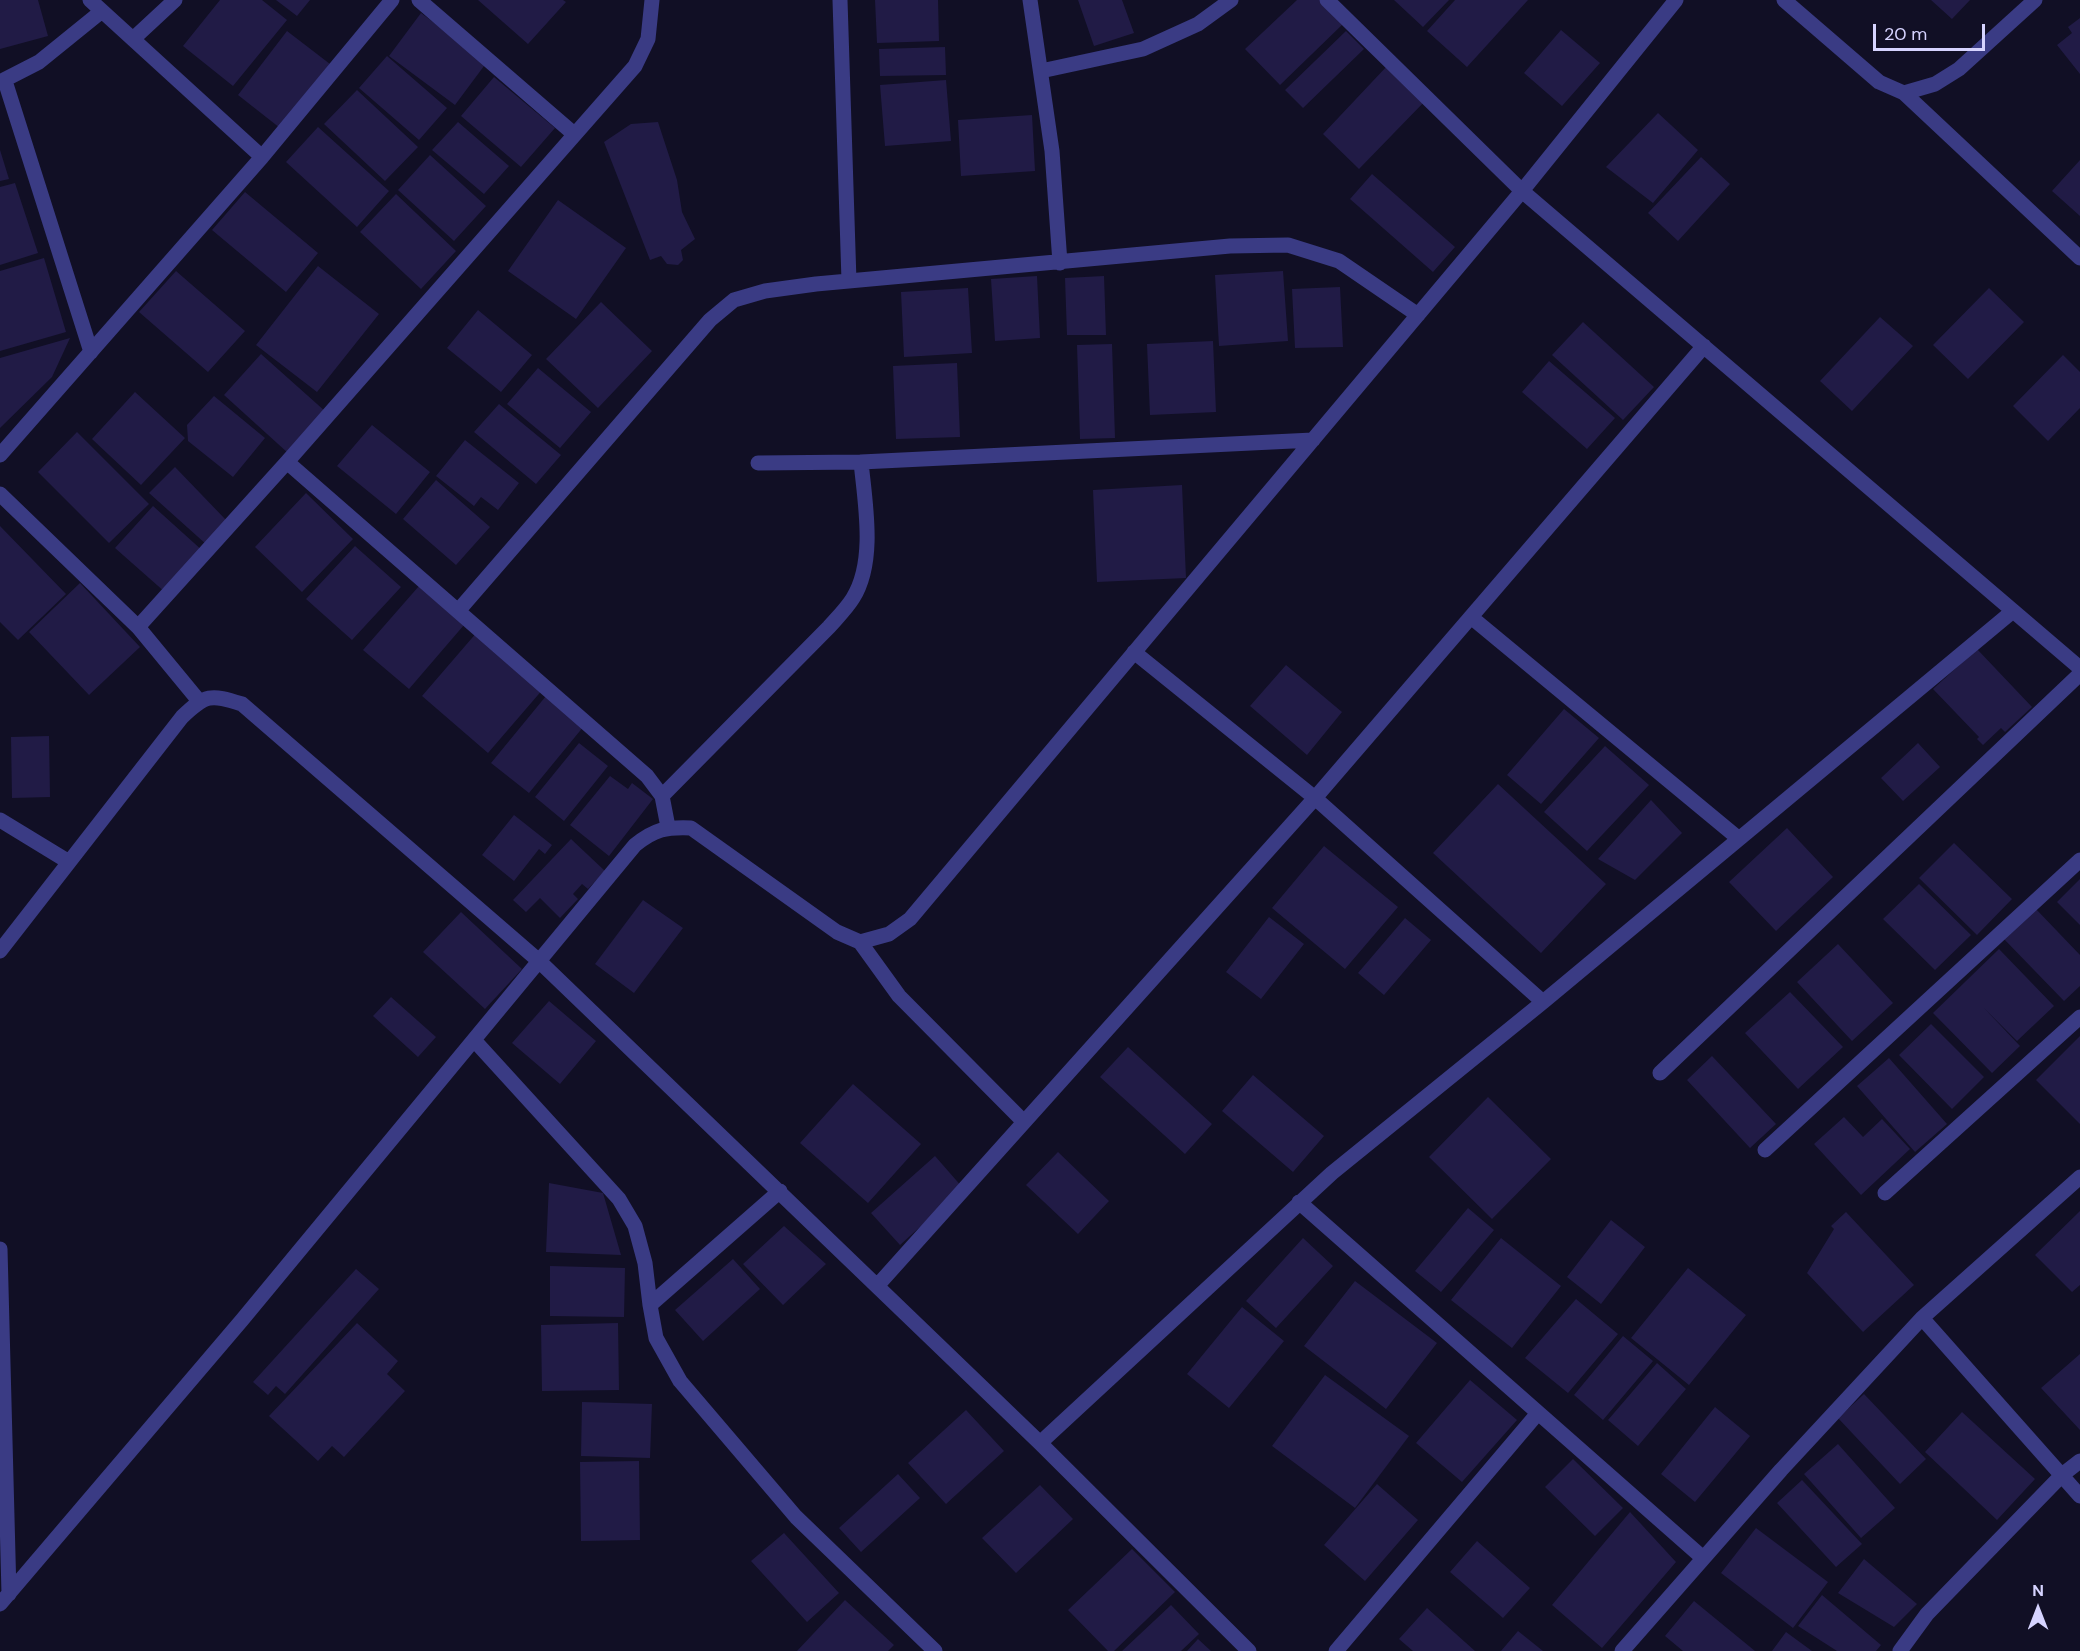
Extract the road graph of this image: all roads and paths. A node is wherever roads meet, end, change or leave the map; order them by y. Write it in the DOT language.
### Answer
graph roads {
  1 [pos="90,0"];
  2 [pos="175,0"];
  3 [pos="392,0"];
  4 [pos="419,0"];
  5 [pos="652,0"];
  6 [pos="840,0"];
  7 [pos="1030,0"];
  8 [pos="1231,0"];
  9 [pos="1327,0"];
  10 [pos="1676,0"];
  11 [pos="1785,0"];
  12 [pos="2035,0"];
  13 [pos="102,11"];
  14 [pos="133,39"];
  15 [pos="1041,71"];
  16 [pos="2,82"];
  17 [pos="1904,93"];
  18 [pos="574,134"];
  19 [pos="262,157"];
  20 [pos="1522,191"];
  21 [pos="2080,258"];
  22 [pos="1060,263"];
  23 [pos="849,281"];
  24 [pos="1418,315"];
  25 [pos="1704,346"];
  26 [pos="91,352"];
  27 [pos="1313,440"];
  28 [pos="0,455"];
  29 [pos="287,462"];
  30 [pos="861,462"];
  31 [pos="758,463"];
  32 [pos="0,494"];
  33 [pos="458,611"];
  34 [pos="2013,611"];
  35 [pos="1471,617"];
  36 [pos="138,627"];
  37 [pos="1134,652"];
  38 [pos="2080,668"];
  39 [pos="2080,674"];
  40 [pos="199,701"];
  41 [pos="662,796"];
  42 [pos="1315,798"];
  43 [pos="0,820"];
  44 [pos="668,827"];
  45 [pos="1738,838"];
  46 [pos="2080,860"];
  47 [pos="69,862"];
  48 [pos="860,942"];
  49 [pos="0,951"];
  50 [pos="539,961"];
  51 [pos="1543,1002"];
  52 [pos="2080,1017"];
  53 [pos="474,1040"];
  54 [pos="1660,1073"];
  55 [pos="1024,1122"];
  56 [pos="1765,1150"];
  57 [pos="2080,1178"];
  58 [pos="780,1191"];
  59 [pos="1884,1192"];
  60 [pos="1299,1203"];
  61 [pos="0,1249"];
  62 [pos="878,1286"];
  63 [pos="650,1305"];
  64 [pos="1922,1318"];
  65 [pos="1538,1413"];
  66 [pos="1040,1443"];
  67 [pos="2080,1461"];
  68 [pos="2062,1475"];
  69 [pos="2080,1496"];
  70 [pos="1703,1558"];
  71 [pos="4,1599"];
  72 [pos="935,1651"];
  73 [pos="1249,1651"];
  74 [pos="1336,1651"];
  75 [pos="1622,1651"];
  76 [pos="1900,1651"];
  1 -- 13 [label="street"];
  2 -- 14 [label="street"];
  3 -- 19 [label="street"];
  4 -- 18 [label="street"];
  5 -- 18 [label="street"];
  6 -- 23 [label="street"];
  7 -- 15 [label="street"];
  8 -- 15 [label="street"];
  9 -- 20 [label="street"];
  10 -- 20 [label="street"];
  11 -- 17 [label="street"];
  12 -- 17 [label="street"];
  13 -- 14 [label="street"];
  13 -- 16 [label="street"];
  14 -- 19 [label="street"];
  15 -- 22 [label="street"];
  16 -- 26 [label="street"];
  17 -- 21 [label="street"];
  18 -- 29 [label="street"];
  19 -- 26 [label="street"];
  20 -- 24 [label="street"];
  20 -- 25 [label="street"];
  22 -- 23 [label="street"];
  22 -- 24 [label="street"];
  23 -- 33 [label="street"];
  24 -- 27 [label="street"];
  25 -- 34 [label="street"];
  25 -- 35 [label="street"];
  26 -- 28 [label="street"];
  27 -- 30 [label="street"];
  27 -- 37 [label="street"];
  29 -- 33 [label="street"];
  29 -- 36 [label="street"];
  30 -- 31 [label="street"];
  30 -- 41 [label="street"];
  32 -- 36 [label="street"];
  33 -- 41 [label="street"];
  34 -- 38 [label="street"];
  34 -- 45 [label="street"];
  35 -- 42 [label="street"];
  35 -- 45 [label="street"];
  36 -- 40 [label="street"];
  37 -- 42 [label="street"];
  37 -- 48 [label="street"];
  39 -- 54 [label="street"];
  40 -- 47 [label="street"];
  40 -- 50 [label="street"];
  41 -- 44 [label="street"];
  42 -- 51 [label="street"];
  42 -- 55 [label="street"];
  43 -- 47 [label="street"];
  44 -- 48 [label="street"];
  44 -- 50 [label="street"];
  45 -- 51 [label="street"];
  46 -- 56 [label="street"];
  47 -- 49 [label="street"];
  48 -- 55 [label="street"];
  50 -- 53 [label="street"];
  50 -- 58 [label="street"];
  51 -- 60 [label="street"];
  52 -- 59 [label="street"];
  53 -- 63 [label="street"];
  53 -- 71 [label="street"];
  55 -- 62 [label="street"];
  57 -- 64 [label="street"];
  58 -- 62 [label="street"];
  58 -- 63 [label="street"];
  60 -- 65 [label="street"];
  60 -- 66 [label="street"];
  61 -- 71 [label="street"];
  62 -- 66 [label="street"];
  63 -- 72 [label="street"];
  64 -- 68 [label="street"];
  64 -- 70 [label="street"];
  65 -- 70 [label="street"];
  65 -- 74 [label="street"];
  66 -- 73 [label="street"];
  67 -- 68 [label="street"];
  68 -- 69 [label="street"];
  68 -- 76 [label="street"];
  70 -- 75 [label="street"];
}
